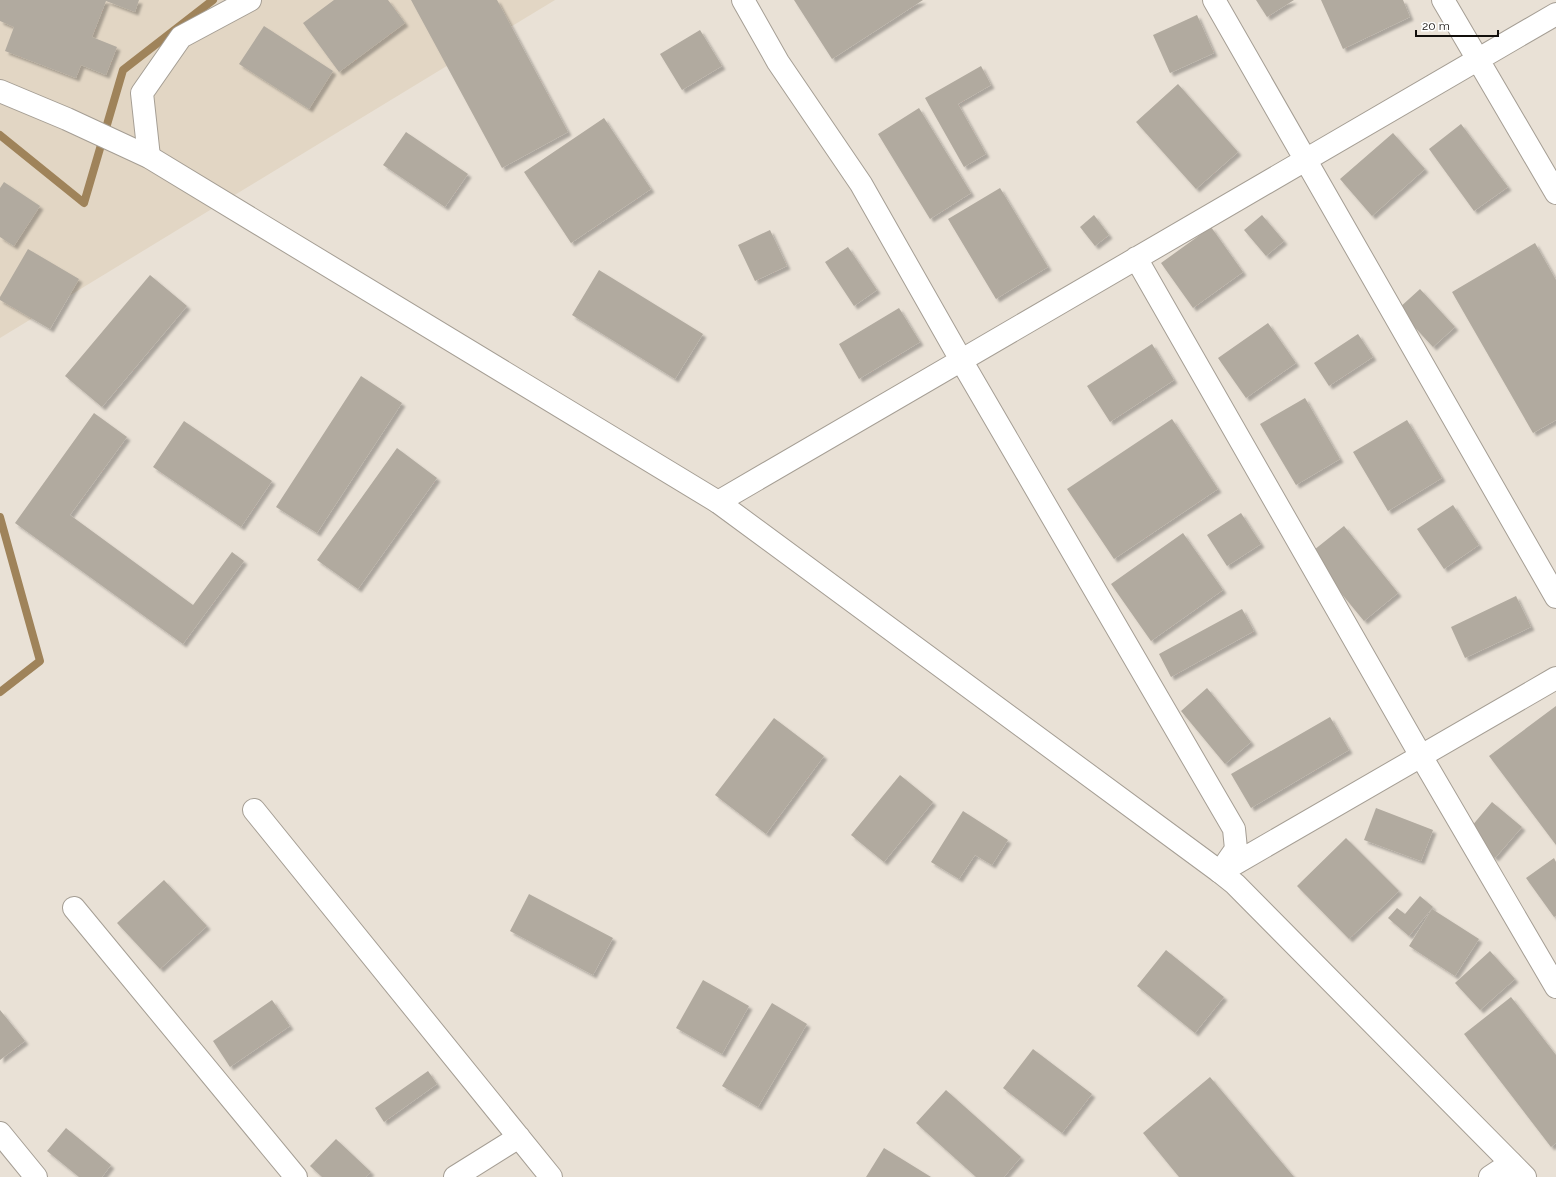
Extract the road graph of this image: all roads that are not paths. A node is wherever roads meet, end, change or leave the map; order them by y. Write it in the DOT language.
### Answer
graph roads {
  1 [pos="250,0"];
  2 [pos="743,0"];
  3 [pos="1214,0"];
  4 [pos="1443,0"];
  5 [pos="1556,14"];
  6 [pos="1477,59"];
  7 [pos="0,91"];
  8 [pos="149,157"];
  9 [pos="1306,159"];
  10 [pos="1556,193"];
  11 [pos="1136,258"];
  12 [pos="961,360"];
  13 [pos="718,502"];
  14 [pos="1556,597"];
  15 [pos="1556,678"];
  16 [pos="1421,756"];
  17 [pos="254,810"];
  18 [pos="1220,872"];
  19 [pos="74,908"];
  20 [pos="1556,987"];
  21 [pos="0,1133"];
  22 [pos="518,1137"];
  23 [pos="1518,1170"];
  24 [pos="36,1177"];
  25 [pos="296,1177"];
  26 [pos="455,1177"];
  27 [pos="551,1177"];
  28 [pos="1490,1177"];
  1 -- 8 [label="street"];
  2 -- 12 [label="street"];
  3 -- 9 [label="street"];
  4 -- 6 [label="street"];
  5 -- 6 [label="street"];
  6 -- 9 [label="street"];
  6 -- 10 [label="street"];
  7 -- 8 [label="street"];
  8 -- 13 [label="street"];
  9 -- 11 [label="street"];
  9 -- 14 [label="street"];
  11 -- 12 [label="street"];
  11 -- 16 [label="street"];
  12 -- 13 [label="street"];
  12 -- 18 [label="street"];
  13 -- 18 [label="street"];
  15 -- 16 [label="street"];
  16 -- 18 [label="street"];
  16 -- 20 [label="street"];
  17 -- 22 [label="street"];
  18 -- 23 [label="street"];
  19 -- 25 [label="street"];
  21 -- 24 [label="street"];
  22 -- 26 [label="street"];
  22 -- 27 [label="street"];
  23 -- 28 [label="street"];
}
